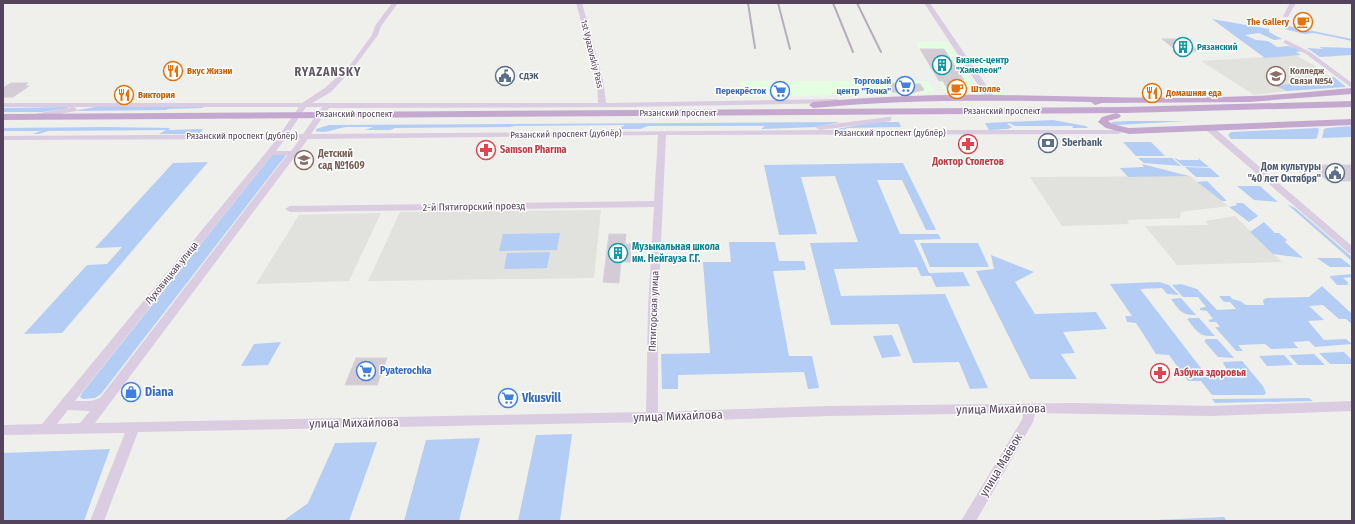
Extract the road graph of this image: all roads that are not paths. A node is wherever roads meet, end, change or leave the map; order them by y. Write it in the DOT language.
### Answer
graph roads {
  1 [pos="394,3"];
  2 [pos="579,3"];
  3 [pos="927,3"];
  4 [pos="1293,3"];
  5 [pos="1286,16"];
  6 [pos="1286,42"];
  7 [pos="1352,86"];
  8 [pos="328,90"];
  9 [pos="1352,91"];
  10 [pos="991,98"];
  11 [pos="862,100"];
  12 [pos="1099,103"];
  13 [pos="1352,104"];
  14 [pos="3,105"];
  15 [pos="97,105"];
  16 [pos="304,105"];
  17 [pos="326,105"];
  18 [pos="602,105"];
  19 [pos="1125,110"];
  20 [pos="1352,111"];
  21 [pos="752,112"];
  22 [pos="1116,116"];
  23 [pos="3,117"];
  24 [pos="34,117"];
  25 [pos="295,118"];
  26 [pos="318,118"];
  27 [pos="888,119"];
  28 [pos="1352,122"];
  29 [pos="3,124"];
  30 [pos="1209,128"];
  31 [pos="1129,131"];
  32 [pos="777,132"];
  33 [pos="1118,132"];
  34 [pos="662,133"];
  35 [pos="283,136"];
  36 [pos="305,136"];
  37 [pos="3,138"];
  38 [pos="270,153"];
  39 [pos="293,153"];
  40 [pos="659,204"];
  41 [pos="290,209"];
  42 [pos="1352,251"];
  43 [pos="105,401"];
  44 [pos="67,402"];
  45 [pos="1352,406"];
  46 [pos="1029,409"];
  47 [pos="652,417"];
  48 [pos="134,427"];
  49 [pos="84,428"];
  50 [pos="45,429"];
  51 [pos="3,430"];
  52 [pos="97,521"];
  53 [pos="968,521"];
  1 -- 8 [label="street"];
  2 -- 18 [label="street, 1st Vyazovskiy Pass"];
  3 -- 10 [label="street"];
  4 -- 5 [label="street"];
  6 -- 7 [label="street"];
  8 -- 16 [label="street"];
  8 -- 17 [label="street"];
  9 -- 12 [label="main road"];
  10 -- 11 [label="main road"];
  10 -- 12 [label="main road"];
  11 -- 18 [label="street"];
  11 -- 21 [label="main road"];
  12 -- 19 [label="main road"];
  13 -- 19 [label="main road, Рязанский проспект"];
  14 -- 15 [label="street"];
  15 -- 16 [label="street"];
  15 -- 24 [label="street"];
  16 -- 17 [label="street"];
  16 -- 25 [label="street, Луховицкая улица"];
  17 -- 18 [label="street"];
  17 -- 26 [label="street"];
  19 -- 21 [label="main road, Рязанский проспект"];
  20 -- 22 [label="main road, Рязанский проспект"];
  21 -- 26 [label="main road, Рязанский проспект"];
  22 -- 27 [label="main road, Рязанский проспект"];
  22 -- 31 [label="main road"];
  23 -- 24 [label="main road, Рязанский проспект"];
  24 -- 25 [label="main road, Рязанский проспект"];
  25 -- 26 [label="main road, Рязанский проспект"];
  25 -- 29 [label="main road, Рязанский проспект"];
  25 -- 35 [label="street, Луховицкая улица"];
  26 -- 27 [label="main road, Рязанский проспект"];
  26 -- 36 [label="street"];
  27 -- 32 [label="street"];
  28 -- 30 [label="main road"];
  30 -- 31 [label="main road"];
  30 -- 42 [label="street"];
  31 -- 33 [label="main road, Рязанский проспект (дублёр)"];
  32 -- 33 [label="street, Рязанский проспект (дублёр)"];
  32 -- 34 [label="street, Рязанский проспект (дублёр)"];
  34 -- 36 [label="street, Рязанский проспект (дублёр)"];
  34 -- 40 [label="street, Пятигорская улица"];
  35 -- 36 [label="street, Рязанский проспект (дублёр)"];
  35 -- 37 [label="street, Рязанский проспект (дублёр)"];
  35 -- 38 [label="street, Луховицкая улица"];
  36 -- 39 [label="street"];
  38 -- 39 [label="street"];
  38 -- 44 [label="street, Луховицкая улица"];
  39 -- 43 [label="street"];
  40 -- 41 [label="street, 2-й Пятигорский проезд"];
  40 -- 47 [label="street, Пятигорская улица"];
  43 -- 44 [label="street"];
  43 -- 49 [label="street"];
  44 -- 50 [label="street, Луховицкая улица"];
  45 -- 46 [label="street, улица Михайлова"];
  46 -- 47 [label="street, улица Михайлова"];
  46 -- 53 [label="street, улица Маёвок"];
  47 -- 48 [label="street, улица Михайлова"];
  48 -- 49 [label="street, улица Михайлова"];
  48 -- 52 [label="street"];
  49 -- 50 [label="street, улица Михайлова"];
  50 -- 51 [label="street, улица Михайлова"];
}
